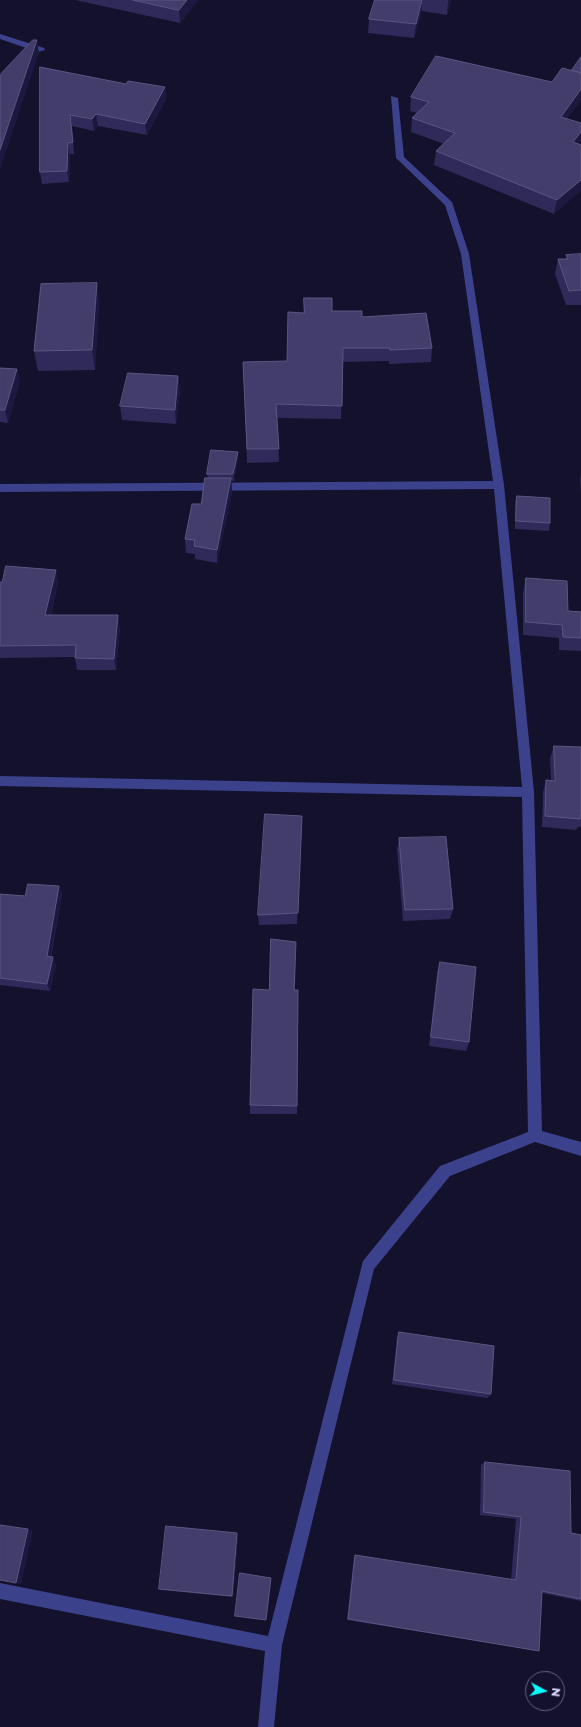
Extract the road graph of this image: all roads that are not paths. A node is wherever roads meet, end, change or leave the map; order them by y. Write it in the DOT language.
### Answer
graph roads {
  1 [pos="0,36"];
  2 [pos="41,50"];
  3 [pos="394,98"];
  4 [pos="499,485"];
  5 [pos="0,488"];
  6 [pos="0,781"];
  7 [pos="528,792"];
  8 [pos="535,1136"];
  9 [pos="581,1149"];
  10 [pos="0,1591"];
  11 [pos="274,1645"];
  12 [pos="266,1727"];
  1 -- 2 [label="street"];
  3 -- 4 [label="street"];
  4 -- 5 [label="street"];
  4 -- 7 [label="street"];
  6 -- 7 [label="street"];
  7 -- 8 [label="street"];
  8 -- 9 [label="street"];
  8 -- 11 [label="street"];
  10 -- 11 [label="street"];
  11 -- 12 [label="street"];
}
